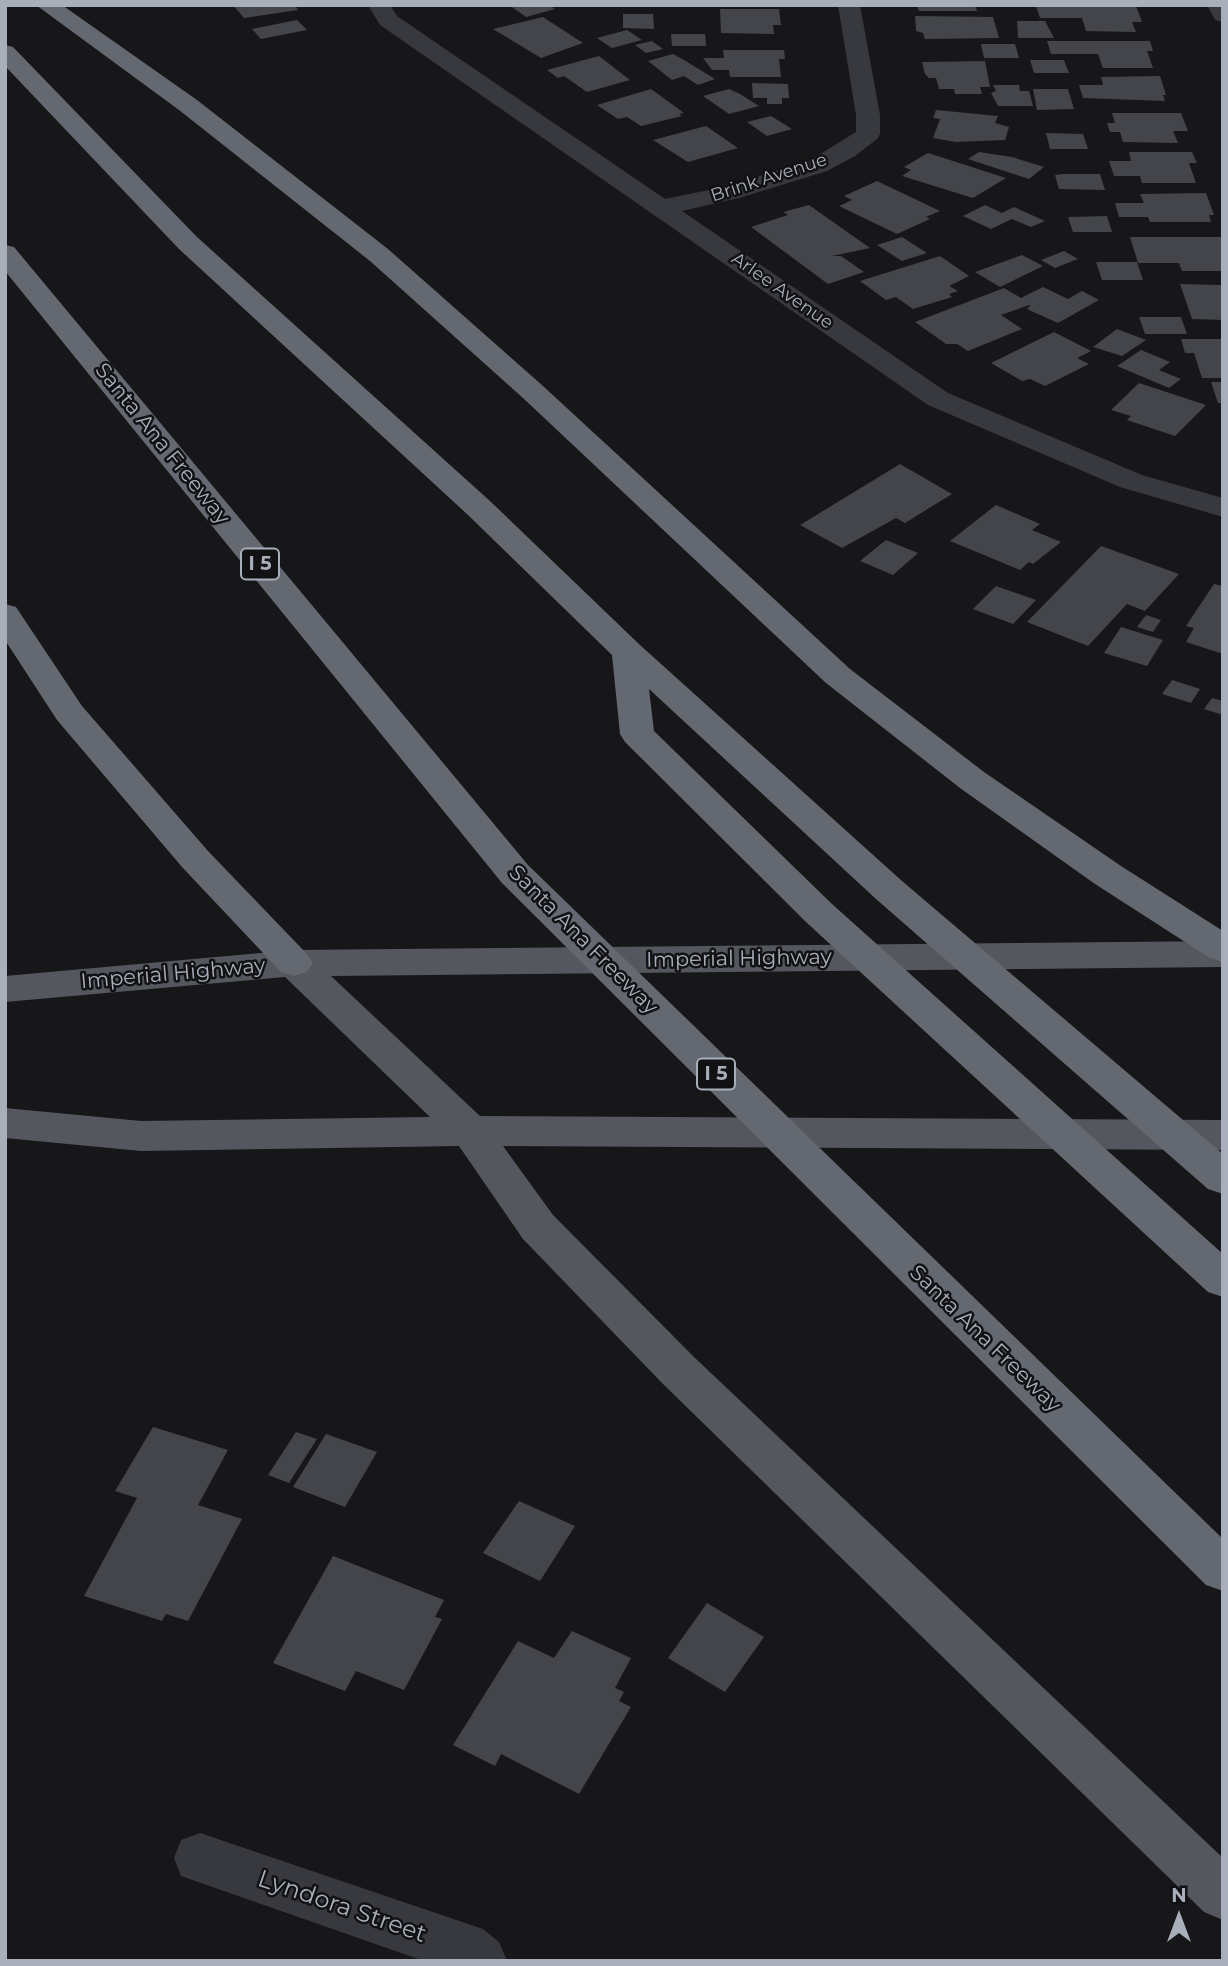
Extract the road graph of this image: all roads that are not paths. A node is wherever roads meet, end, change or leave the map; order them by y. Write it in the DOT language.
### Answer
graph roads {
  1 [pos="47,5"];
  2 [pos="379,5"];
  3 [pos="849,5"];
  4 [pos="1218,5"];
  5 [pos="1223,15"];
  6 [pos="8,55"];
  7 [pos="660,208"];
  8 [pos="5,253"];
  9 [pos="1223,508"];
  10 [pos="5,614"];
  11 [pos="628,652"];
  12 [pos="1223,951"];
  13 [pos="294,963"];
  14 [pos="5,989"];
  15 [pos="5,1123"];
  16 [pos="470,1131"];
  17 [pos="1223,1135"];
  18 [pos="1223,1178"];
  19 [pos="1219,1276"];
  20 [pos="1223,1570"];
  21 [pos="200,1858"];
  22 [pos="1223,1894"];
  23 [pos="480,1961"];
  1 -- 12 [label="highway"];
  2 -- 7 [label="street, Arlee Avenue"];
  3 -- 7 [label="street, Brink Avenue"];
  4 -- 5 [label="street"];
  6 -- 11 [label="highway"];
  7 -- 9 [label="street, Arlee Avenue"];
  8 -- 20 [label="highway, Santa Ana Freeway / I 5"];
  10 -- 13 [label="highway"];
  11 -- 18 [label="highway"];
  11 -- 19 [label="highway"];
  12 -- 13 [label="main road, Imperial Highway"];
  13 -- 14 [label="main road, Imperial Highway"];
  13 -- 16 [label="main road"];
  15 -- 16 [label="main road"];
  16 -- 17 [label="main road"];
  16 -- 22 [label="main road"];
  21 -- 23 [label="street, Lyndora Street"];
}
